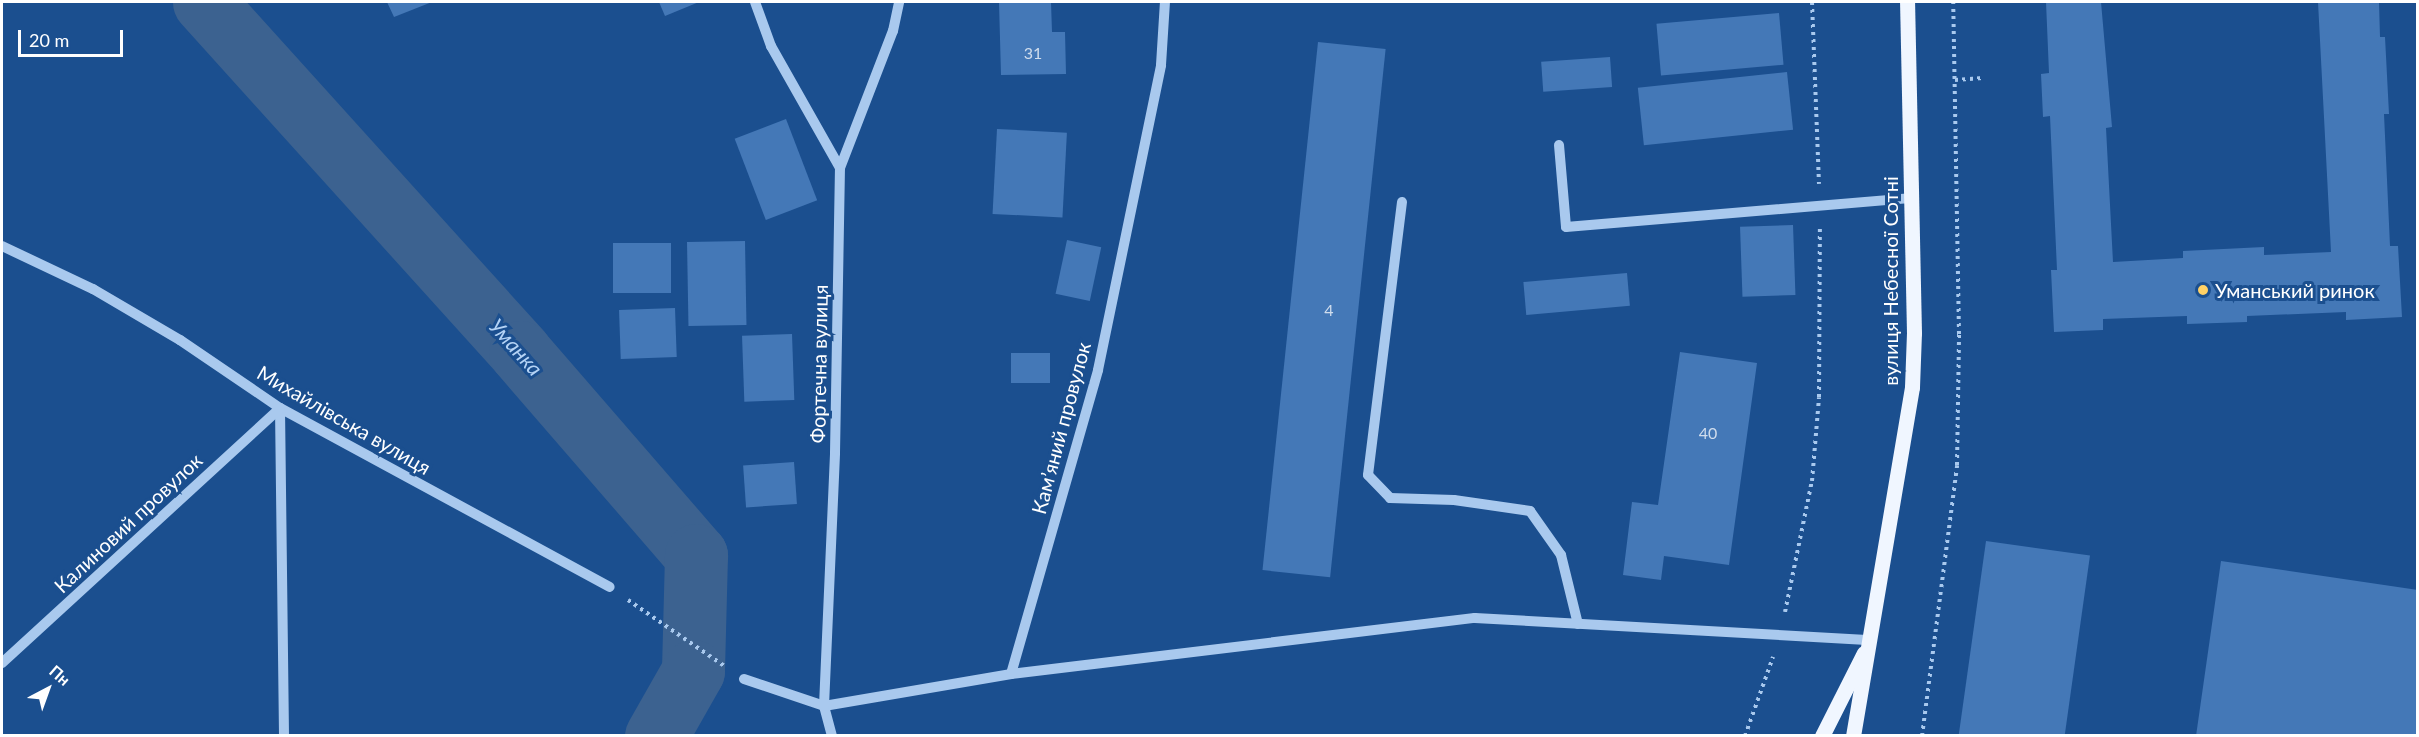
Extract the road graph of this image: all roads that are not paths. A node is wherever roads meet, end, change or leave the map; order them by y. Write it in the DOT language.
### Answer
graph roads {
  1 [pos="755,2"];
  2 [pos="899,2"];
  3 [pos="1165,2"];
  4 [pos="1907,2"];
  5 [pos="1559,146"];
  6 [pos="840,168"];
  7 [pos="1912,198"];
  8 [pos="1402,202"];
  9 [pos="2,246"];
  10 [pos="279,408"];
  11 [pos="609,587"];
  12 [pos="1578,624"];
  13 [pos="1871,640"];
  14 [pos="2,663"];
  15 [pos="1011,674"];
  16 [pos="744,679"];
  17 [pos="824,706"];
  18 [pos="284,735"];
  19 [pos="832,735"];
  20 [pos="1822,735"];
  21 [pos="1853,735"];
  1 -- 6 [label="street"];
  2 -- 6 [label="street, Фортечна вулиця"];
  3 -- 15 [label="street, Камʼяний провулок"];
  4 -- 7 [label="main road, вулиця Небесної Сотні"];
  5 -- 7 [label="street"];
  6 -- 17 [label="street, Фортечна вулиця"];
  7 -- 13 [label="main road, вулиця Небесної Сотні"];
  8 -- 12 [label="street"];
  9 -- 10 [label="street, Михайлівська вулиця"];
  10 -- 11 [label="street, Михайлівська вулиця"];
  10 -- 14 [label="street, Калиновий провулок"];
  10 -- 18 [label="street"];
  12 -- 13 [label="street"];
  12 -- 15 [label="street"];
  13 -- 20 [label="main road"];
  13 -- 21 [label="main road, вулиця Небесної Сотні"];
  15 -- 17 [label="street"];
  16 -- 17 [label="street"];
  17 -- 19 [label="street, Фортечна вулиця"];
}
